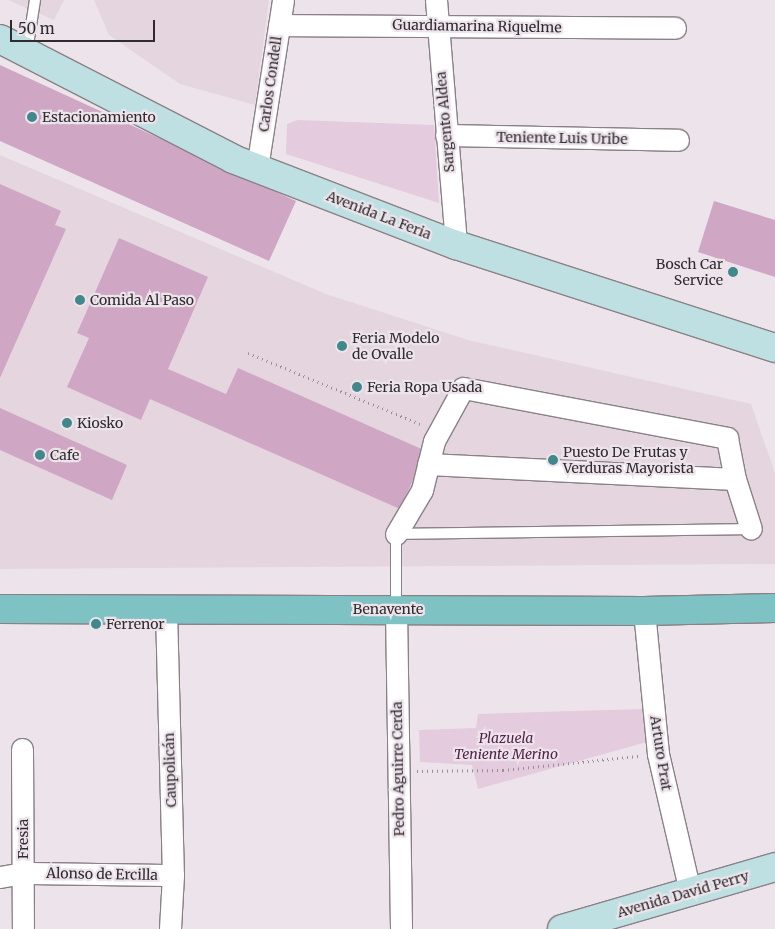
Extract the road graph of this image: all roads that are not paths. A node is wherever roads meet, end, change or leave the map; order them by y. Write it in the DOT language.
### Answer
graph roads {
  1 [pos="35,0"];
  2 [pos="282,0"];
  3 [pos="436,0"];
  4 [pos="435,24"];
  5 [pos="279,25"];
  6 [pos="675,28"];
  7 [pos="0,39"];
  8 [pos="27,53"];
  9 [pos="446,135"];
  10 [pos="678,140"];
  11 [pos="258,168"];
  12 [pos="456,245"];
  13 [pos="775,348"];
  14 [pos="428,464"];
  15 [pos="735,479"];
  16 [pos="751,530"];
  17 [pos="396,534"];
  18 [pos="0,608"];
  19 [pos="775,608"];
  20 [pos="396,609"];
  21 [pos="166,610"];
  22 [pos="644,611"];
  23 [pos="22,749"];
  24 [pos="775,867"];
  25 [pos="23,873"];
  26 [pos="173,876"];
  27 [pos="0,877"];
  28 [pos="690,892"];
  29 [pos="606,923"];
  30 [pos="23,929"];
  31 [pos="170,929"];
  32 [pos="401,929"];
  33 [pos="562,929"];
  1 -- 8 [label="lane"];
  2 -- 5 [label="street, Carlos Condell"];
  3 -- 4 [label="street, Sargento Aldea"];
  4 -- 5 [label="street, Guardiamarina Riquelme"];
  4 -- 6 [label="street, Guardiamarina Riquelme"];
  4 -- 9 [label="street, Sargento Aldea"];
  5 -- 11 [label="street, Carlos Condell"];
  7 -- 8 [label="main road, Avenida La Feria"];
  8 -- 11 [label="main road, Avenida La Feria"];
  9 -- 10 [label="street, Teniente Luis Uribe"];
  9 -- 12 [label="street, Sargento Aldea"];
  11 -- 12 [label="main road, Avenida La Feria"];
  12 -- 13 [label="main road, Avenida La Feria"];
  14 -- 15 [label="street"];
  14 -- 15 [label="street"];
  14 -- 17 [label="street"];
  15 -- 16 [label="street"];
  16 -- 17 [label="lane"];
  17 -- 20 [label="lane"];
  18 -- 21 [label="main road, Benavente"];
  19 -- 22 [label="main road, Benavente"];
  20 -- 21 [label="main road, Benavente"];
  20 -- 22 [label="main road, Benavente"];
  20 -- 32 [label="street, Pedro Aguirre Cerda"];
  21 -- 26 [label="street, Caupolicán"];
  22 -- 28 [label="street, Arturo Prat"];
  23 -- 25 [label="street, Fresia"];
  24 -- 28 [label="main road, Avenida David Perry"];
  25 -- 26 [label="street, Alonso de Ercilla"];
  25 -- 27 [label="street, Alonso de Ercilla"];
  25 -- 30 [label="street, Fresia"];
  26 -- 31 [label="street, Caupolicán"];
  28 -- 29 [label="main road, Avenida David Perry"];
  29 -- 33 [label="main road, Avenida David Perry"];
}
